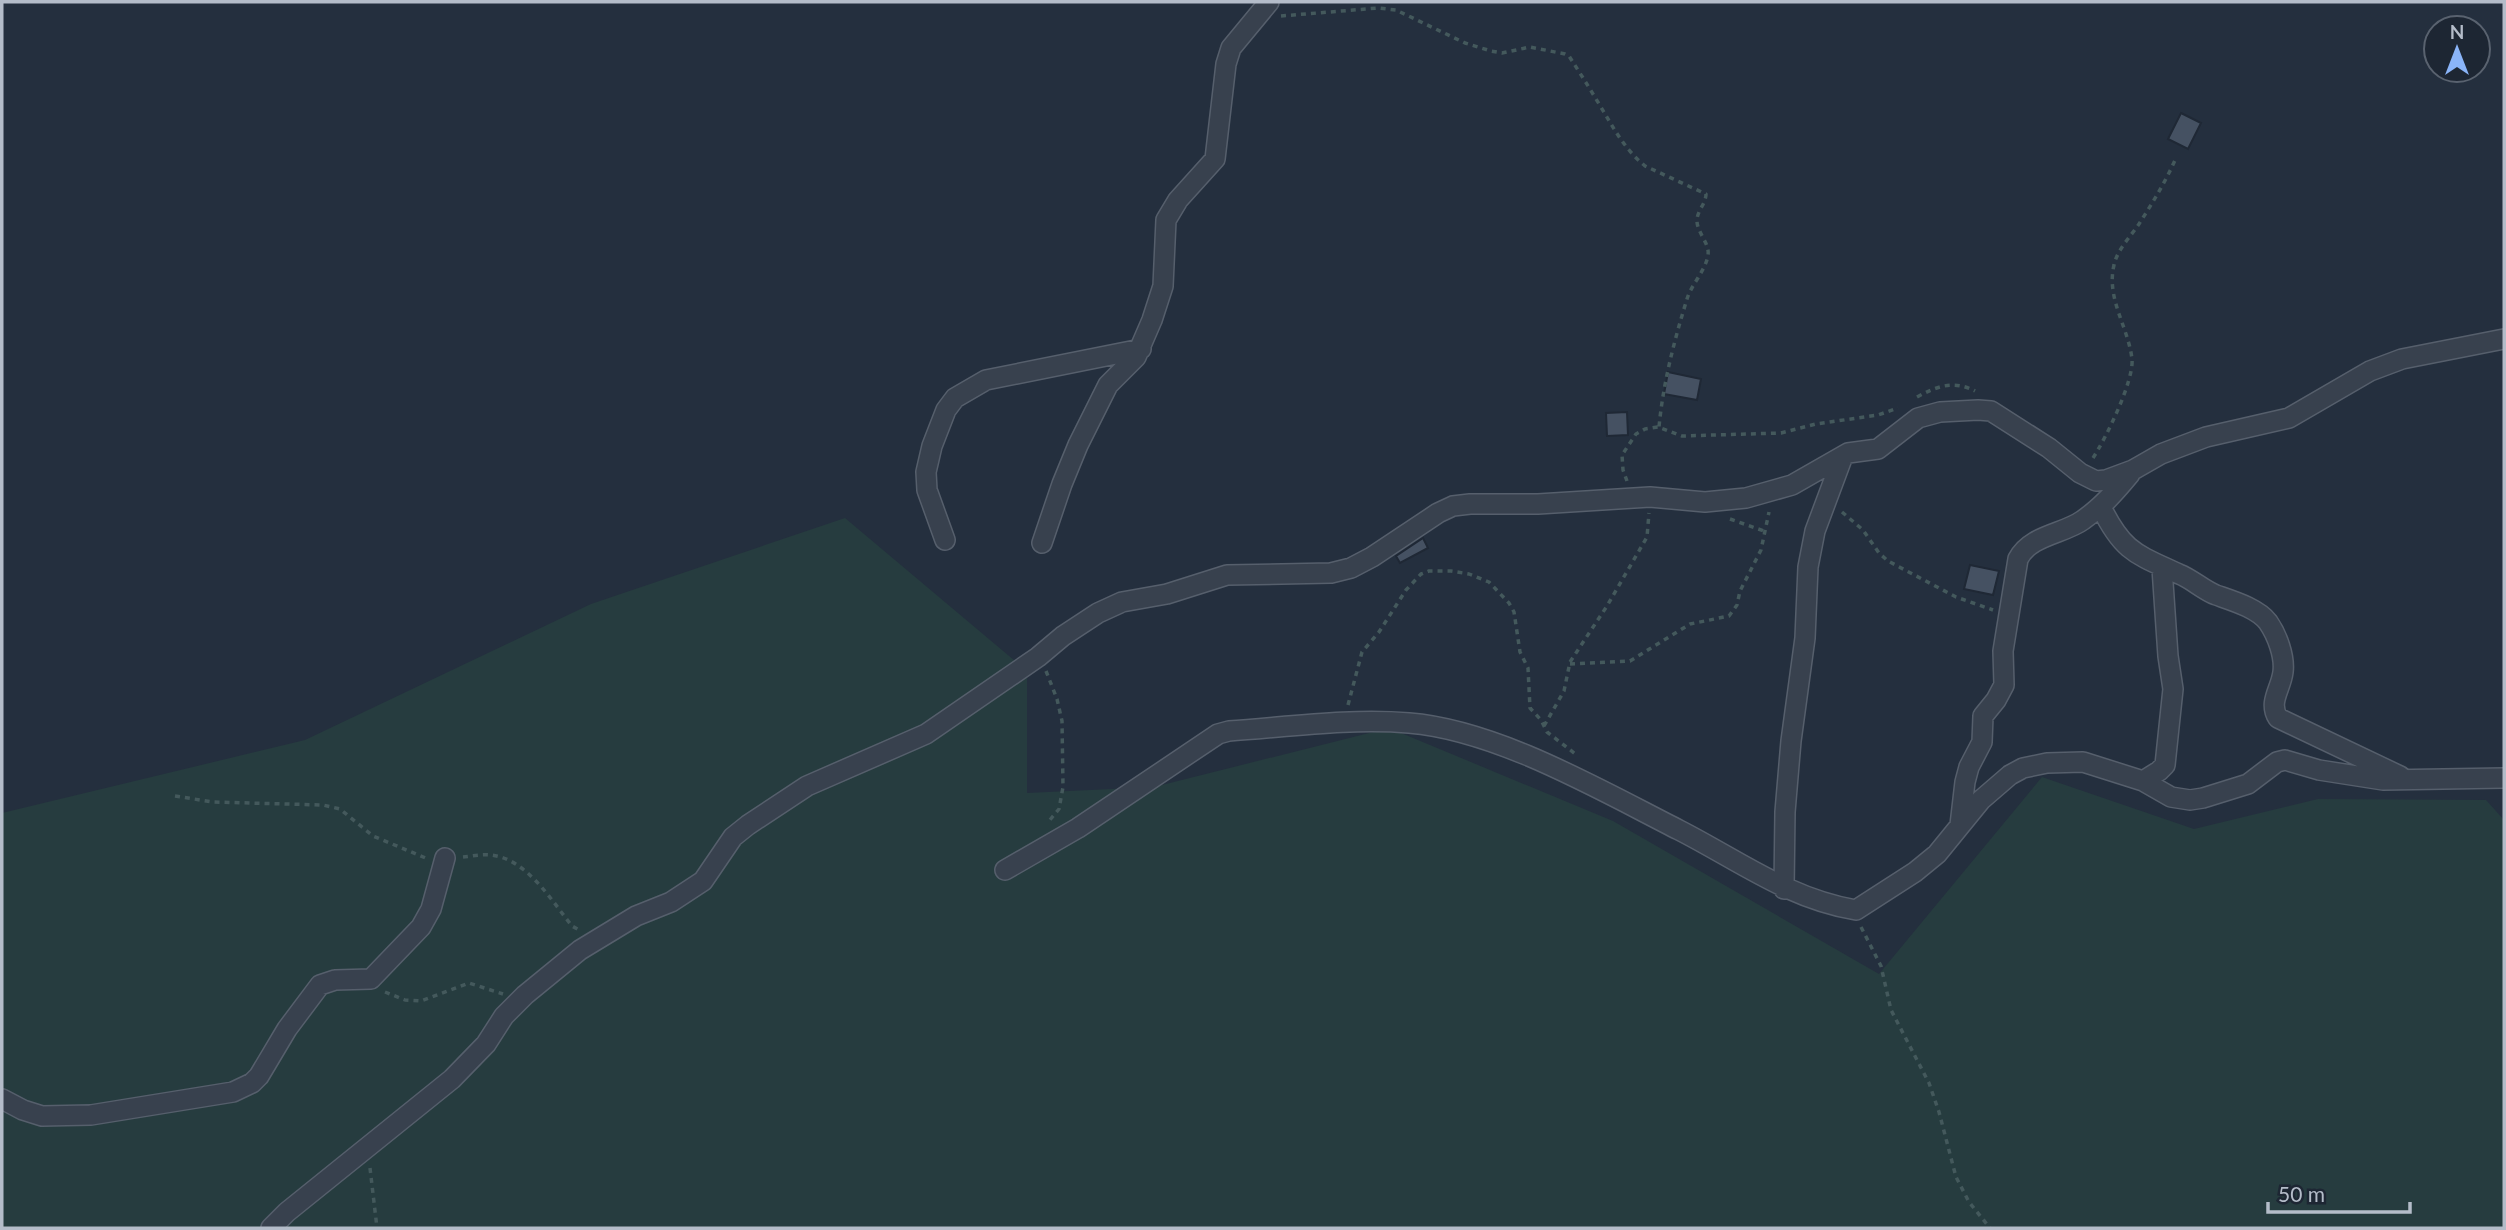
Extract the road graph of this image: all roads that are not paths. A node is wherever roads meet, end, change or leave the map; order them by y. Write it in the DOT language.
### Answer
graph roads {
  1 [pos="1269,2"];
  2 [pos="2504,339"];
  3 [pos="1141,349"];
  4 [pos="1843,456"];
  5 [pos="2133,470"];
  6 [pos="2101,507"];
  7 [pos="945,540"];
  8 [pos="1042,543"];
  9 [pos="2162,568"];
  10 [pos="2504,778"];
  11 [pos="2143,781"];
  12 [pos="2411,781"];
  13 [pos="1960,825"];
  14 [pos="445,858"];
  15 [pos="1005,870"];
  16 [pos="1784,889"];
  17 [pos="2,1099"];
  18 [pos="271,1228"];
  1 -- 3 [label="street"];
  2 -- 5 [label="street"];
  3 -- 7 [label="street"];
  3 -- 8 [label="street"];
  4 -- 5 [label="street"];
  4 -- 16 [label="street"];
  4 -- 18 [label="street"];
  5 -- 6 [label="street"];
  6 -- 9 [label="street"];
  6 -- 13 [label="street"];
  9 -- 11 [label="street"];
  9 -- 12 [label="street"];
  10 -- 12 [label="street"];
  11 -- 12 [label="street"];
  11 -- 13 [label="street"];
  13 -- 16 [label="street"];
  14 -- 17 [label="street"];
  15 -- 16 [label="street"];
}
